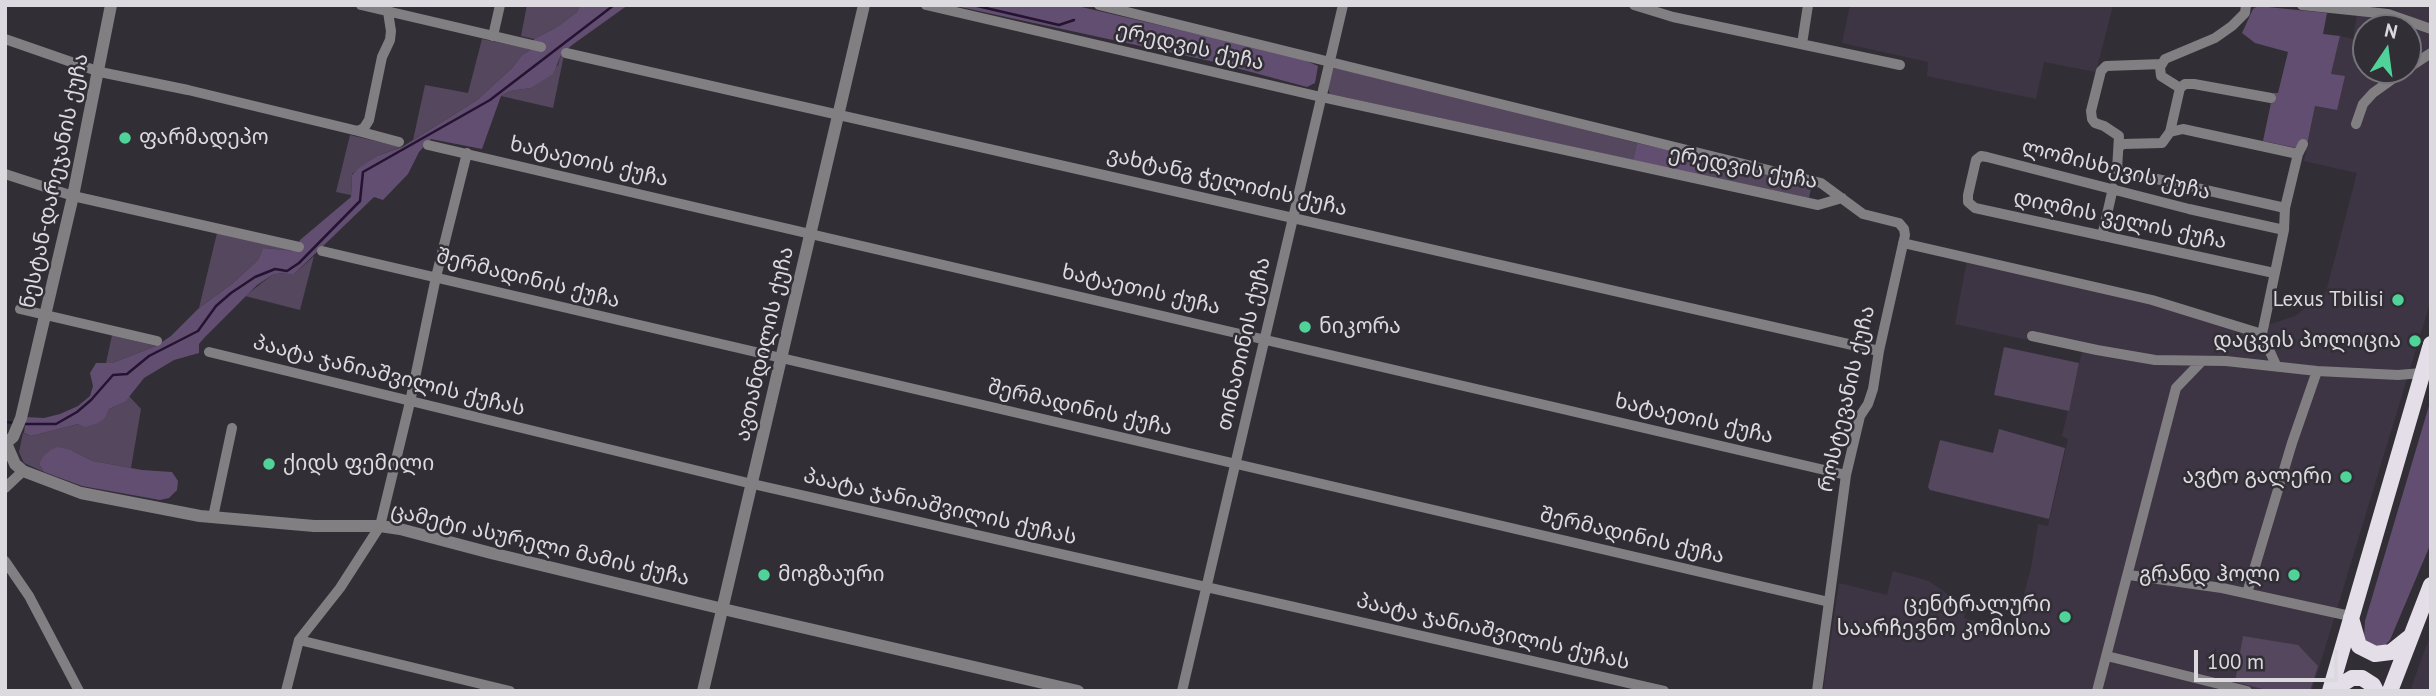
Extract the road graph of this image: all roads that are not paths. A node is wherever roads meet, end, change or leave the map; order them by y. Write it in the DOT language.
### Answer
graph roads {
  1 [pos="111,5"];
  2 [pos="361,5"];
  3 [pos="500,5"];
  4 [pos="864,5"];
  5 [pos="926,5"];
  6 [pos="1099,5"];
  7 [pos="1343,5"];
  8 [pos="1634,5"];
  9 [pos="1808,5"];
  10 [pos="2246,5"];
  11 [pos="2302,5"];
  12 [pos="2389,10"];
  13 [pos="388,12"];
  14 [pos="2431,29"];
  15 [pos="493,36"];
  16 [pos="5,39"];
  17 [pos="1802,44"];
  18 [pos="541,47"];
  19 [pos="566,53"];
  20 [pos="1329,62"];
  21 [pos="2162,64"];
  22 [pos="1900,65"];
  23 [pos="100,72"];
  24 [pos="2385,84"];
  25 [pos="2180,88"];
  26 [pos="1321,97"];
  27 [pos="2271,98"];
  28 [pos="839,113"];
  29 [pos="2356,124"];
  30 [pos="358,131"];
  31 [pos="2170,132"];
  32 [pos="399,142"];
  33 [pos="428,145"];
  34 [pos="2119,147"];
  35 [pos="467,153"];
  36 [pos="2117,170"];
  37 [pos="5,174"];
  38 [pos="2108,186"];
  39 [pos="1968,195"];
  40 [pos="73,196"];
  41 [pos="1843,198"];
  42 [pos="2286,208"];
  43 [pos="1293,218"];
  44 [pos="2284,230"];
  45 [pos="811,233"];
  46 [pos="2102,236"];
  47 [pos="1903,243"];
  48 [pos="299,247"];
  49 [pos="322,251"];
  50 [pos="2274,273"];
  51 [pos="436,277"];
  52 [pos="20,309"];
  53 [pos="45,315"];
  54 [pos="2262,334"];
  55 [pos="2032,336"];
  56 [pos="1265,338"];
  57 [pos="158,341"];
  58 [pos="2431,344"];
  59 [pos="1879,351"];
  60 [pos="209,352"];
  61 [pos="782,359"];
  62 [pos="2202,361"];
  63 [pos="2276,365"];
  64 [pos="2317,371"];
  65 [pos="2422,373"];
  66 [pos="410,402"];
  67 [pos="232,428"];
  68 [pos="6,443"];
  69 [pos="1236,463"];
  70 [pos="23,471"];
  71 [pos="1846,475"];
  72 [pos="753,485"];
  73 [pos="5,488"];
  74 [pos="214,517"];
  75 [pos="380,526"];
  76 [pos="5,561"];
  77 [pos="2129,575"];
  78 [pos="1206,587"];
  79 [pos="2430,589"];
  80 [pos="2247,593"];
  81 [pos="1829,602"];
  82 [pos="723,609"];
  83 [pos="2350,616"];
  84 [pos="2411,636"];
  85 [pos="299,640"];
  86 [pos="2107,656"];
  87 [pos="79,691"];
  88 [pos="286,691"];
  89 [pos="510,691"];
  90 [pos="703,691"];
  91 [pos="1078,691"];
  92 [pos="1182,691"];
  93 [pos="1664,691"];
  94 [pos="1817,691"];
  95 [pos="2097,691"];
  96 [pos="2247,691"];
  97 [pos="2330,691"];
  98 [pos="2376,691"];
  99 [pos="2390,691"];
  1 -- 23 [label="street, ნესტან-დარეჯანის ქუჩა"];
  2 -- 13 [label="street"];
  3 -- 15 [label="street"];
  4 -- 28 [label="street, ავთანდილის ქუჩა"];
  5 -- 26 [label="street, ერედვის ქუჩა"];
  6 -- 20 [label="street, ერედვის ქუჩა"];
  7 -- 20 [label="street, თინათინის ქუჩა"];
  8 -- 17 [label="street"];
  9 -- 17 [label="street"];
  10 -- 21 [label="street"];
  11 -- 12 [label="street"];
  12 -- 14 [label="street"];
  13 -- 15 [label="street"];
  13 -- 30 [label="street"];
  15 -- 18 [label="street"];
  16 -- 23 [label="street"];
  17 -- 22 [label="street"];
  19 -- 28 [label="street, ვახტანგ ჭელიძის ქუჩა"];
  20 -- 26 [label="street, თინათინის ქუჩა"];
  20 -- 41 [label="street, ერედვის ქუჩა"];
  21 -- 25 [label="street"];
  21 -- 34 [label="street"];
  23 -- 30 [label="street"];
  23 -- 40 [label="street, ნესტან-დარეჯანის ქუჩა"];
  24 -- 29 [label="street"];
  25 -- 27 [label="street"];
  25 -- 31 [label="street"];
  26 -- 41 [label="street, ერედვის ქუჩა"];
  26 -- 43 [label="street, თინათინის ქუჩა"];
  28 -- 43 [label="street, ვახტანგ ჭელიძის ქუჩა"];
  28 -- 45 [label="street, ავთანდილის ქუჩა"];
  30 -- 32 [label="street"];
  31 -- 34 [label="street"];
  31 -- 42 [label="street"];
  33 -- 35 [label="street, ხატაეთის ქუჩა"];
  34 -- 36 [label="street"];
  35 -- 45 [label="street, ხატაეთის ქუჩა"];
  35 -- 51 [label="street"];
  36 -- 38 [label="street"];
  36 -- 42 [label="street"];
  37 -- 40 [label="street"];
  38 -- 39 [label="street, ლომისხევის ქუჩა"];
  38 -- 44 [label="street, ლომისხევის ქუჩა"];
  38 -- 46 [label="street"];
  39 -- 46 [label="street, დიღმის ველის ქუჩა"];
  40 -- 48 [label="street"];
  40 -- 53 [label="street, ნესტან-დარეჯანის ქუჩა"];
  41 -- 47 [label="street"];
  42 -- 44 [label="street"];
  43 -- 56 [label="street, თინათინის ქუჩა"];
  43 -- 59 [label="street, ვახტანგ ჭელიძის ქუჩა"];
  44 -- 50 [label="street"];
  45 -- 56 [label="street, ხატაეთის ქუჩა"];
  45 -- 61 [label="street, ავთანდილის ქუჩა"];
  46 -- 50 [label="street, დიღმის ველის ქუჩა"];
  47 -- 54 [label="street"];
  47 -- 59 [label="street, როსტევანის ქუჩა"];
  49 -- 51 [label="street, შერმადინის ქუჩა"];
  50 -- 54 [label="street"];
  51 -- 61 [label="street, შერმადინის ქუჩა"];
  51 -- 66 [label="street"];
  52 -- 53 [label="street"];
  53 -- 57 [label="street"];
  53 -- 68 [label="street, ნესტან-დარეჯანის ქუჩა"];
  54 -- 63 [label="street"];
  55 -- 62 [label="street"];
  56 -- 69 [label="street, თინათინის ქუჩა"];
  56 -- 71 [label="street, ხატაეთის ქუჩა"];
  58 -- 65 [label="highway"];
  59 -- 71 [label="street, როსტევანის ქუჩა"];
  60 -- 66 [label="street, პაატა ჯანიაშვილის ქუჩას"];
  61 -- 69 [label="street, შერმადინის ქუჩა"];
  61 -- 72 [label="street, ავთანდილის ქუჩა"];
  62 -- 63 [label="street"];
  62 -- 77 [label="street"];
  63 -- 64 [label="street"];
  64 -- 65 [label="street"];
  64 -- 80 [label="street"];
  65 -- 83 [label="highway"];
  66 -- 72 [label="street, პაატა ჯანიაშვილის ქუჩას"];
  66 -- 75 [label="street"];
  67 -- 74 [label="street"];
  68 -- 70 [label="street"];
  69 -- 78 [label="street, თინათინის ქუჩა"];
  69 -- 81 [label="street, შერმადინის ქუჩა"];
  70 -- 73 [label="street"];
  70 -- 74 [label="street, ცამეტი ასურელი მამის ქუჩა"];
  71 -- 81 [label="street, როსტევანის ქუჩა"];
  72 -- 78 [label="street, პაატა ჯანიაშვილის ქუჩას"];
  72 -- 82 [label="street, ავთანდილის ქუჩა"];
  74 -- 75 [label="street, ცამეტი ასურელი მამის ქუჩა"];
  75 -- 82 [label="street, ცამეტი ასურელი მამის ქუჩა"];
  75 -- 85 [label="street"];
  76 -- 87 [label="street"];
  77 -- 80 [label="street"];
  77 -- 86 [label="street"];
  78 -- 92 [label="street, თინათინის ქუჩა"];
  78 -- 93 [label="street, პაატა ჯანიაშვილის ქუჩას"];
  79 -- 84 [label="highway"];
  80 -- 83 [label="street"];
  81 -- 94 [label="street, როსტევანის ქუჩა"];
  82 -- 90 [label="street, ავთანდილის ქუჩა"];
  82 -- 91 [label="street, ცამეტი ასურელი მამის ქუჩა"];
  83 -- 84 [label="highway"];
  83 -- 97 [label="highway"];
  84 -- 99 [label="highway"];
  85 -- 88 [label="street"];
  85 -- 89 [label="street"];
  86 -- 95 [label="street"];
  86 -- 96 [label="street"];
  97 -- 98 [label="highway"];
}
